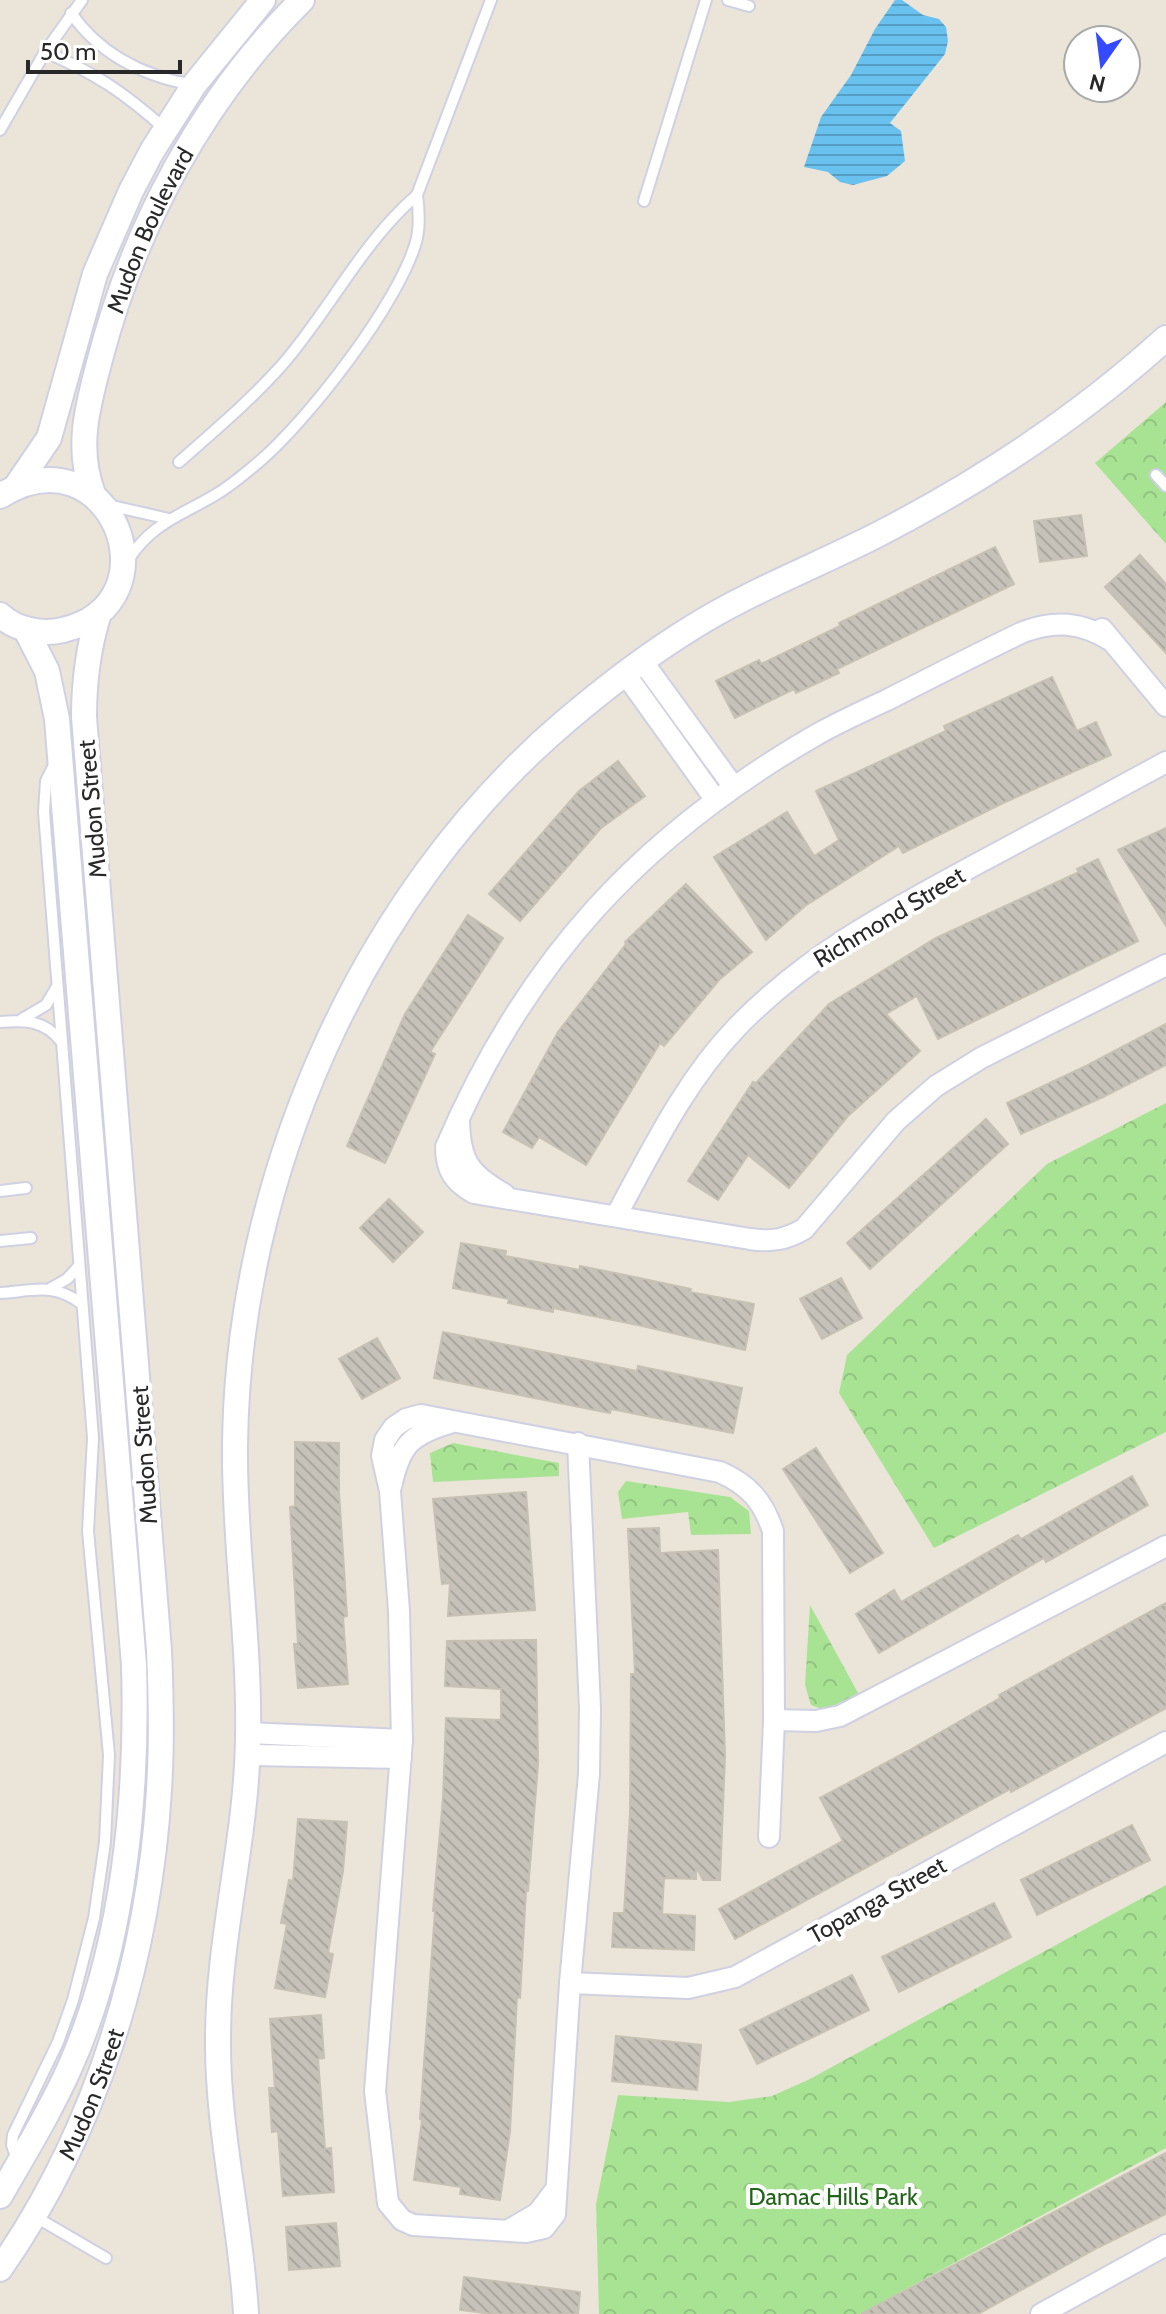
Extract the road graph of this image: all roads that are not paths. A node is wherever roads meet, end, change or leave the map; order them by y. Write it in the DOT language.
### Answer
graph roads {
  1 [pos="82,0"];
  2 [pos="263,0"];
  3 [pos="302,0"];
  4 [pos="491,0"];
  5 [pos="706,0"];
  6 [pos="728,0"];
  7 [pos="749,6"];
  8 [pos="71,13"];
  9 [pos="45,52"];
  10 [pos="194,85"];
  11 [pos="165,129"];
  12 [pos="0,130"];
  13 [pos="417,195"];
  14 [pos="644,201"];
  15 [pos="1166,338"];
  16 [pos="179,462"];
  17 [pos="1156,475"];
  18 [pos="1166,486"];
  19 [pos="9,491"];
  20 [pos="98,499"];
  21 [pos="169,519"];
  22 [pos="124,566"];
  23 [pos="99,613"];
  24 [pos="1,618"];
  25 [pos="26,630"];
  26 [pos="635,668"];
  27 [pos="1166,706"];
  28 [pos="60,753"];
  29 [pos="1166,762"];
  30 [pos="733,786"];
  31 [pos="715,799"];
  32 [pos="1166,965"];
  33 [pos="57,986"];
  34 [pos="16,1021"];
  35 [pos="0,1022"];
  36 [pos="62,1043"];
  37 [pos="26,1188"];
  38 [pos="0,1191"];
  39 [pos="616,1216"];
  40 [pos="31,1238"];
  41 [pos="0,1241"];
  42 [pos="79,1266"];
  43 [pos="51,1288"];
  44 [pos="0,1293"];
  45 [pos="82,1304"];
  46 [pos="578,1443"];
  47 [pos="1166,1546"];
  48 [pos="774,1720"];
  49 [pos="1166,1742"];
  50 [pos="248,1744"];
  51 [pos="402,1749"];
  52 [pos="769,1837"];
  53 [pos="570,1983"];
  54 [pos="19,2163"];
  55 [pos="0,2196"];
  56 [pos="34,2216"];
  57 [pos="1166,2245"];
  58 [pos="106,2258"];
  59 [pos="0,2269"];
  60 [pos="246,2314"];
  61 [pos="1041,2314"];
  1 -- 8 [label="lane"];
  2 -- 10 [label="street, Mudon Boulevard"];
  3 -- 20 [label="street, Mudon Boulevard"];
  4 -- 13 [label="lane"];
  5 -- 14 [label="lane"];
  6 -- 7 [label="lane"];
  8 -- 9 [label="lane"];
  8 -- 10 [label="lane"];
  9 -- 11 [label="lane"];
  9 -- 12 [label="lane"];
  10 -- 11 [label="street, Mudon Boulevard"];
  11 -- 19 [label="street, Mudon Boulevard"];
  13 -- 16 [label="lane"];
  13 -- 21 [label="lane"];
  15 -- 26 [label="street"];
  17 -- 18 [label="lane"];
  19 -- 20 [label="street"];
  20 -- 21 [label="lane"];
  20 -- 22 [label="street, Mudon Boulevard"];
  21 -- 22 [label="lane"];
  22 -- 23 [label="street, Mudon Street"];
  23 -- 25 [label="street"];
  23 -- 56 [label="street, Mudon Street"];
  24 -- 25 [label="street"];
  25 -- 28 [label="street, Mudon Street"];
  26 -- 30 [label="street"];
  26 -- 31 [label="street"];
  26 -- 50 [label="street"];
  27 -- 30 [label="street"];
  28 -- 33 [label="lane"];
  28 -- 54 [label="street, Mudon Street"];
  29 -- 39 [label="street, Richmond Street"];
  30 -- 31 [label="street"];
  31 -- 39 [label="street"];
  32 -- 39 [label="street"];
  33 -- 34 [label="lane"];
  33 -- 36 [label="lane"];
  34 -- 35 [label="lane"];
  34 -- 36 [label="lane"];
  36 -- 42 [label="lane"];
  37 -- 38 [label="lane"];
  40 -- 41 [label="lane"];
  42 -- 43 [label="lane"];
  42 -- 45 [label="lane"];
  43 -- 44 [label="lane"];
  43 -- 45 [label="lane"];
  45 -- 54 [label="lane"];
  46 -- 48 [label="street"];
  46 -- 51 [label="street"];
  46 -- 53 [label="street"];
  47 -- 48 [label="street"];
  48 -- 52 [label="street"];
  49 -- 53 [label="street, Topanga Street"];
  50 -- 51 [label="street"];
  50 -- 60 [label="street"];
  51 -- 53 [label="street"];
  54 -- 55 [label="street, Mudon Street"];
  56 -- 58 [label="lane"];
  56 -- 59 [label="street, Mudon Street"];
  57 -- 61 [label="street"];
}
